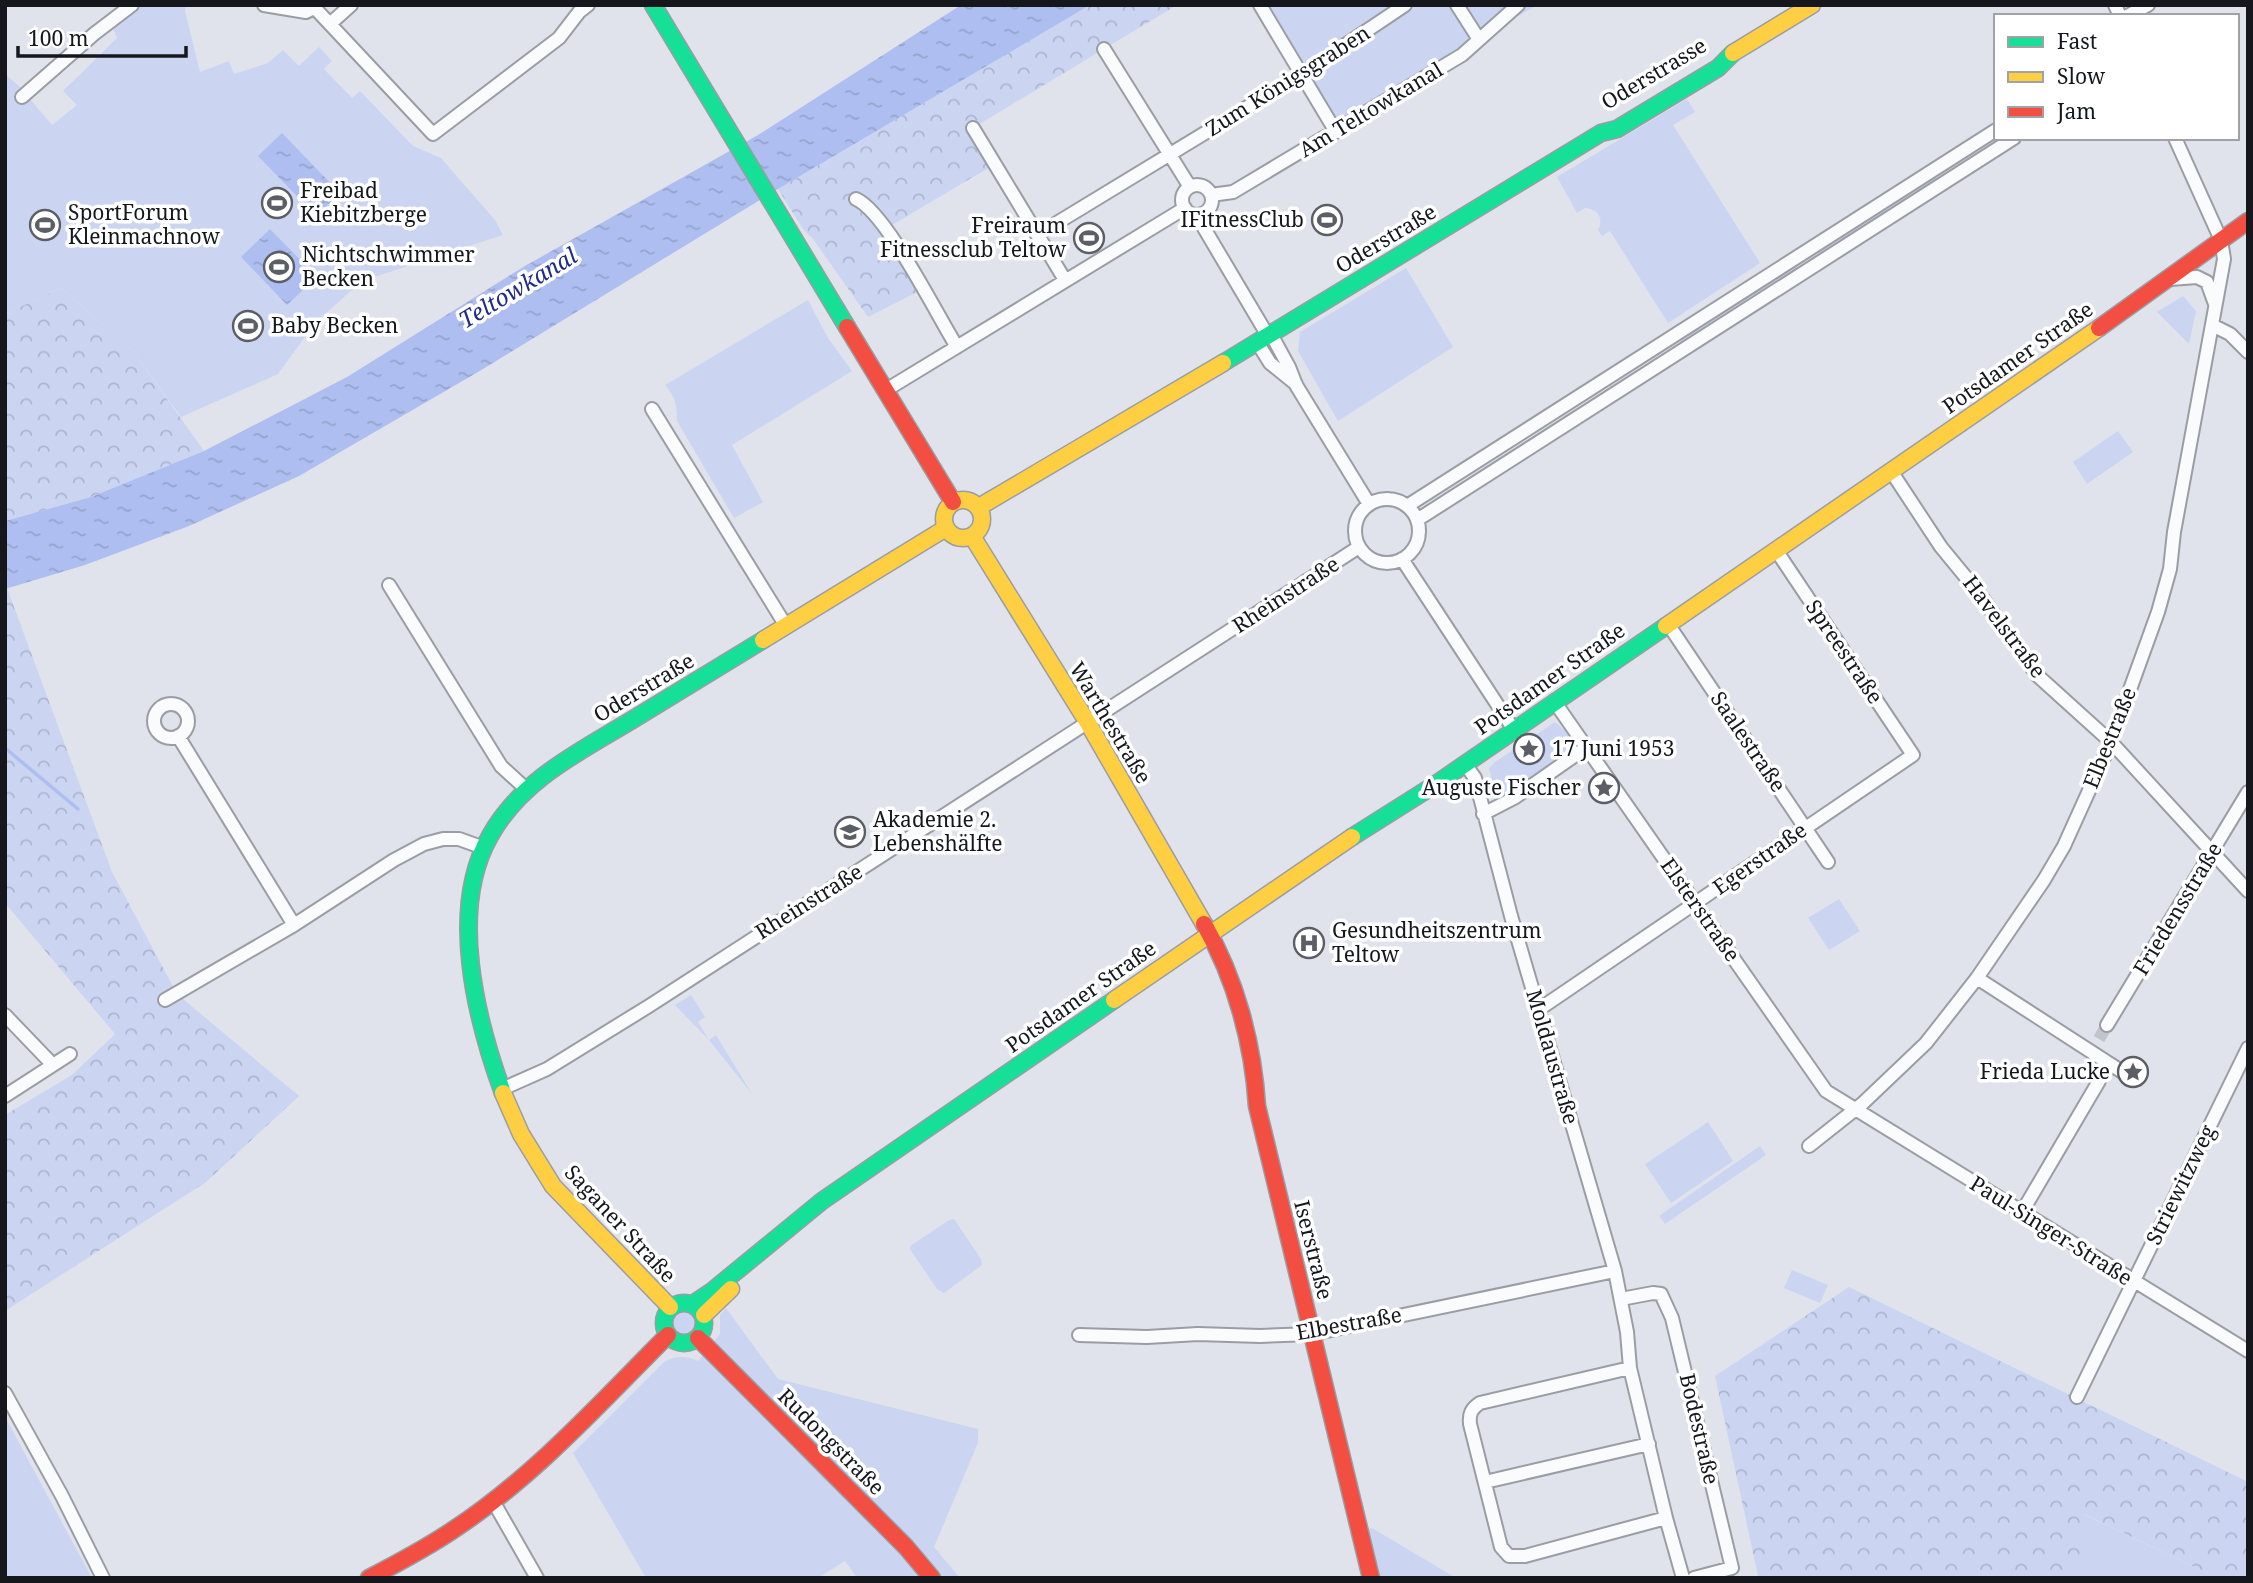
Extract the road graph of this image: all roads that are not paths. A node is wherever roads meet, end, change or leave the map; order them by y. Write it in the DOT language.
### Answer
graph roads {
  1 [pos="132,5"];
  2 [pos="264,5"];
  3 [pos="351,5"];
  4 [pos="588,5"];
  5 [pos="653,5"];
  6 [pos="1260,5"];
  7 [pos="1405,5"];
  8 [pos="1457,5"];
  9 [pos="1518,5"];
  10 [pos="1812,5"];
  11 [pos="2148,5"];
  12 [pos="313,6"];
  13 [pos="2131,14"];
  14 [pos="331,23"];
  15 [pos="1478,38"];
  16 [pos="1104,49"];
  17 [pos="1302,74"];
  18 [pos="22,97"];
  19 [pos="973,128"];
  20 [pos="1994,131"];
  21 [pos="1336,132"];
  22 [pos="2011,140"];
  23 [pos="2176,140"];
  24 [pos="1171,155"];
  25 [pos="1941,165"];
  26 [pos="1951,179"];
  27 [pos="1190,187"];
  28 [pos="1211,195"];
  29 [pos="856,199"];
  30 [pos="1185,208"];
  31 [pos="1201,214"];
  32 [pos="2248,221"];
  33 [pos="1037,235"];
  34 [pos="2221,240"];
  35 [pos="1804,252"];
  36 [pos="1813,267"];
  37 [pos="1065,280"];
  38 [pos="2166,280"];
  39 [pos="2216,308"];
  40 [pos="2212,326"];
  41 [pos="1265,337"];
  42 [pos="1663,343"];
  43 [pos="957,347"];
  44 [pos="2248,352"];
  45 [pos="1672,357"];
  46 [pos="886,390"];
  47 [pos="652,409"];
  48 [pos="1522,432"];
  49 [pos="1532,447"];
  50 [pos="1891,471"];
  51 [pos="953,502"];
  52 [pos="1369,504"];
  53 [pos="1407,506"];
  54 [pos="979,508"];
  55 [pos="1417,520"];
  56 [pos="946,528"];
  57 [pos="972,536"];
  58 [pos="1359,547"];
  59 [pos="1776,550"];
  60 [pos="1402,559"];
  61 [pos="389,585"];
  62 [pos="1668,624"];
  63 [pos="786,626"];
  64 [pos="1555,701"];
  65 [pos="1088,723"];
  66 [pos="1514,730"];
  67 [pos="178,736"];
  68 [pos="2111,742"];
  69 [pos="1587,747"];
  70 [pos="1913,755"];
  71 [pos="1465,764"];
  72 [pos="526,789"];
  73 [pos="2248,792"];
  74 [pos="1483,814"];
  75 [pos="1805,827"];
  76 [pos="484,848"];
  77 [pos="2212,852"];
  78 [pos="1828,862"];
  79 [pos="2248,891"];
  80 [pos="1695,904"];
  81 [pos="294,925"];
  82 [pos="1210,933"];
  83 [pos="1977,978"];
  84 [pos="165,1000"];
  85 [pos="1538,1010"];
  86 [pos="5,1015"];
  87 [pos="2107,1025"];
  88 [pos="2099,1039"];
  89 [pos="2248,1048"];
  90 [pos="2092,1051"];
  91 [pos="70,1054"];
  92 [pos="53,1065"];
  93 [pos="2124,1073"];
  94 [pos="2099,1081"];
  95 [pos="502,1089"];
  96 [pos="5,1096"];
  97 [pos="1855,1109"];
  98 [pos="1809,1146"];
  99 [pos="2022,1212"];
  100 [pos="1615,1271"];
  101 [pos="2133,1282"];
  102 [pos="1621,1299"];
  103 [pos="670,1307"];
  104 [pos="698,1309"];
  105 [pos="1312,1334"];
  106 [pos="668,1335"];
  107 [pos="1079,1335"];
  108 [pos="698,1338"];
  109 [pos="2248,1352"];
  110 [pos="1630,1368"];
  111 [pos="5,1393"];
  112 [pos="2077,1397"];
  113 [pos="1649,1444"];
  114 [pos="1485,1482"];
  115 [pos="493,1501"];
  116 [pos="1666,1518"];
  117 [pos="103,1578"];
  118 [pos="369,1578"];
  119 [pos="537,1578"];
  120 [pos="932,1578"];
  121 [pos="1371,1578"];
  122 [pos="1683,1578"];
  123 [pos="1694,1578"];
  1 -- 18 [label="street"];
  2 -- 12 [label="street"];
  3 -- 14 [label="street"];
  4 -- 14 [label="street"];
  5 -- 46 [label="street"];
  6 -- 17 [label="street"];
  7 -- 17 [label="street, Zum Königsgraben"];
  8 -- 15 [label="street"];
  9 -- 15 [label="street, Am Teltowkanal"];
  10 -- 41 [label="street, Oderstraße"];
  11 -- 13 [label="street"];
  12 -- 14 [label="street"];
  15 -- 21 [label="street, Am Teltowkanal"];
  16 -- 24 [label="street"];
  17 -- 21 [label="street"];
  17 -- 24 [label="street, Zum Königsgraben"];
  19 -- 33 [label="street"];
  20 -- 25 [label="street"];
  21 -- 28 [label="street, Am Teltowkanal"];
  22 -- 26 [label="street"];
  23 -- 34 [label="street"];
  24 -- 27 [label="street"];
  24 -- 33 [label="street, Zum Königsgraben"];
  25 -- 26 [label="street"];
  25 -- 35 [label="street"];
  26 -- 36 [label="street"];
  27 -- 28 [label="street"];
  27 -- 30 [label="street"];
  28 -- 31 [label="street"];
  29 -- 43 [label="street"];
  30 -- 31 [label="street"];
  30 -- 37 [label="street"];
  31 -- 41 [label="street"];
  32 -- 34 [label="street, Potsdamer Straße"];
  33 -- 37 [label="street"];
  34 -- 38 [label="street, Potsdamer Straße"];
  34 -- 39 [label="street, Elbestraße"];
  35 -- 36 [label="street"];
  35 -- 42 [label="street"];
  36 -- 45 [label="street"];
  37 -- 43 [label="street"];
  38 -- 39 [label="street"];
  38 -- 50 [label="street, Potsdamer Straße"];
  39 -- 40 [label="street, Elbestraße"];
  40 -- 44 [label="street"];
  40 -- 68 [label="street, Elbestraße"];
  41 -- 52 [label="street"];
  41 -- 54 [label="street, Oderstraße"];
  42 -- 45 [label="street"];
  42 -- 48 [label="street"];
  43 -- 46 [label="street"];
  45 -- 49 [label="street"];
  46 -- 51 [label="street"];
  47 -- 63 [label="street"];
  48 -- 49 [label="street"];
  48 -- 53 [label="street"];
  49 -- 55 [label="street"];
  50 -- 59 [label="street, Potsdamer Straße"];
  50 -- 68 [label="street, Havelstraße"];
  51 -- 54 [label="street"];
  51 -- 56 [label="street"];
  52 -- 53 [label="street"];
  52 -- 58 [label="street, Rheinstraße"];
  53 -- 55 [label="street"];
  54 -- 57 [label="street"];
  55 -- 60 [label="street"];
  56 -- 57 [label="street"];
  56 -- 63 [label="street, Oderstraße"];
  57 -- 65 [label="street, Warthestraße"];
  58 -- 60 [label="street, Rheinstraße"];
  58 -- 65 [label="street, Rheinstraße"];
  59 -- 62 [label="street, Potsdamer Straße"];
  59 -- 70 [label="street, Spreestraße"];
  60 -- 66 [label="street"];
  61 -- 72 [label="street"];
  62 -- 64 [label="street, Potsdamer Straße"];
  62 -- 75 [label="street, Saalestraße"];
  63 -- 72 [label="street, Oderstraße"];
  64 -- 66 [label="street, Potsdamer Straße"];
  64 -- 69 [label="street, Elsterstraße"];
  65 -- 82 [label="street, Warthestraße"];
  65 -- 95 [label="street, Rheinstraße"];
  66 -- 71 [label="street, Potsdamer Straße"];
  67 -- 81 [label="street"];
  68 -- 77 [label="street, Havelstraße"];
  68 -- 83 [label="street, Elbestraße"];
  69 -- 74 [label="street"];
  69 -- 80 [label="street, Elsterstraße"];
  70 -- 75 [label="street, Egerstraße"];
  71 -- 74 [label="street, Moldaustraße"];
  71 -- 82 [label="street, Potsdamer Straße"];
  72 -- 76 [label="street, Oderstraße"];
  73 -- 77 [label="street, Friedensstraße"];
  74 -- 85 [label="street, Moldaustraße"];
  75 -- 78 [label="street, Saalestraße"];
  75 -- 80 [label="street, Egerstraße"];
  76 -- 81 [label="street"];
  76 -- 95 [label="street, Saganer Straße"];
  77 -- 79 [label="street, Havelstraße"];
  77 -- 87 [label="street, Friedensstraße"];
  80 -- 85 [label="street, Egerstraße"];
  80 -- 97 [label="street, Elsterstraße"];
  81 -- 84 [label="street"];
  82 -- 104 [label="street, Potsdamer Straße"];
  82 -- 105 [label="street, Iserstraße"];
  83 -- 90 [label="street"];
  83 -- 97 [label="street, Elbestraße"];
  85 -- 100 [label="street, Moldaustraße"];
  86 -- 92 [label="street"];
  88 -- 90 [label="street"];
  89 -- 101 [label="street, Striewitzweg"];
  90 -- 93 [label="street"];
  91 -- 92 [label="street"];
  92 -- 96 [label="street"];
  94 -- 99 [label="street"];
  95 -- 103 [label="street, Saganer Straße"];
  97 -- 98 [label="street, Elbestraße"];
  97 -- 99 [label="street, Paul-Singer-Straße"];
  99 -- 101 [label="street, Paul-Singer-Straße"];
  100 -- 102 [label="street"];
  100 -- 105 [label="street, Elbestraße"];
  101 -- 109 [label="street, Paul-Singer-Straße"];
  101 -- 112 [label="street, Striewitzweg"];
  102 -- 110 [label="street"];
  102 -- 123 [label="street, Bodestraße"];
  103 -- 104 [label="street, Potsdamer Straße"];
  103 -- 106 [label="street"];
  104 -- 108 [label="street"];
  105 -- 107 [label="street, Elbestraße"];
  105 -- 121 [label="street, Iserstraße"];
  106 -- 108 [label="street"];
  106 -- 115 [label="street"];
  108 -- 120 [label="street, Rudongstraße"];
  110 -- 113 [label="street"];
  110 -- 114 [label="street"];
  111 -- 117 [label="street"];
  113 -- 114 [label="street"];
  113 -- 116 [label="street"];
  114 -- 116 [label="street"];
  115 -- 118 [label="street"];
  115 -- 119 [label="street"];
  116 -- 122 [label="street"];
}
